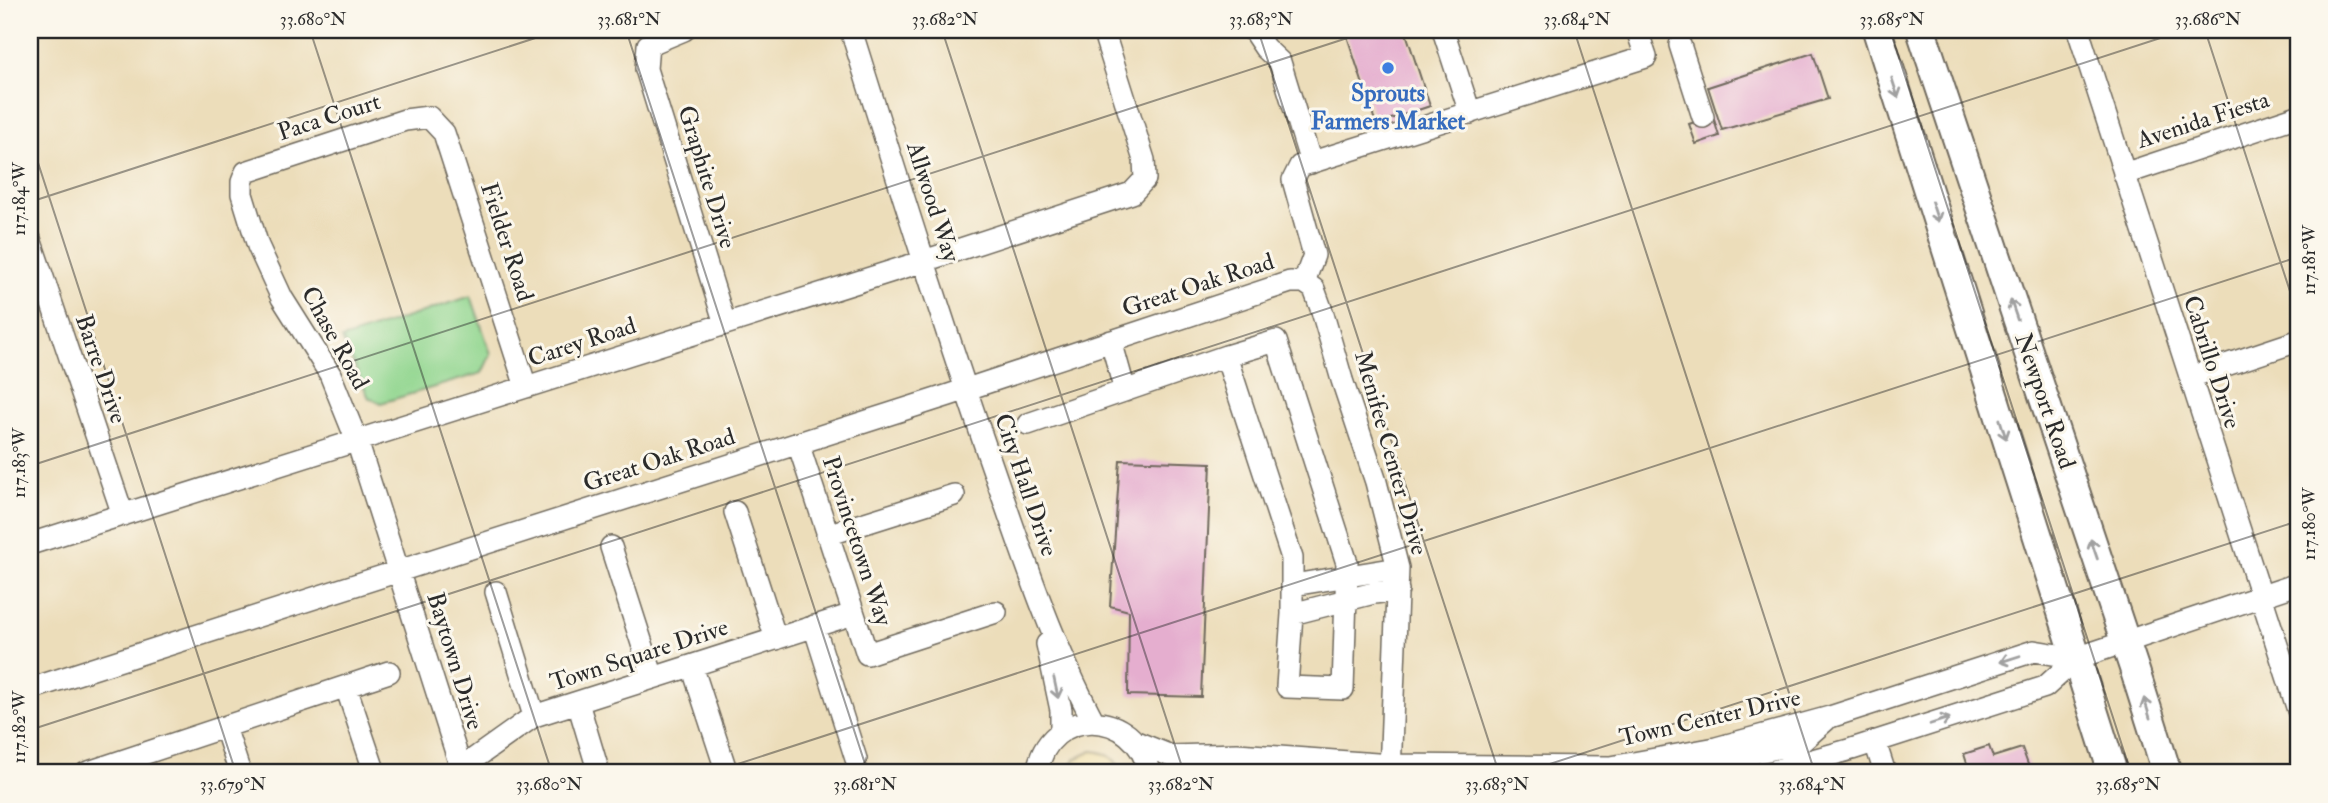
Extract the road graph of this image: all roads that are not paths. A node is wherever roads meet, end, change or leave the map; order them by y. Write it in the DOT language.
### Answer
graph roads {
  1 [pos="684,30"];
  2 [pos="851,30"];
  3 [pos="1104,30"];
  4 [pos="1253,30"];
  5 [pos="1443,30"];
  6 [pos="1637,30"];
  7 [pos="1877,30"];
  8 [pos="1921,30"];
  9 [pos="2078,30"];
  10 [pos="1680,46"];
  11 [pos="1471,113"];
  12 [pos="2298,116"];
  13 [pos="429,117"];
  14 [pos="1703,117"];
  15 [pos="1311,163"];
  16 [pos="246,172"];
  17 [pos="2124,174"];
  18 [pos="30,239"];
  19 [pos="924,261"];
  20 [pos="1304,282"];
  21 [pos="725,324"];
  22 [pos="1111,341"];
  23 [pos="2298,341"];
  24 [pos="1226,356"];
  25 [pos="2190,377"];
  26 [pos="526,387"];
  27 [pos="966,389"];
  28 [pos="1125,391"];
  29 [pos="1028,424"];
  30 [pos="357,441"];
  31 [pos="798,443"];
  32 [pos="954,495"];
  33 [pos="735,512"];
  34 [pos="123,515"];
  35 [pos="827,535"];
  36 [pos="30,544"];
  37 [pos="611,547"];
  38 [pos="1398,568"];
  39 [pos="399,570"];
  40 [pos="1347,575"];
  41 [pos="2298,584"];
  42 [pos="1293,585"];
  43 [pos="1398,590"];
  44 [pos="496,592"];
  45 [pos="1037,597"];
  46 [pos="2261,597"];
  47 [pos="1346,600"];
  48 [pos="996,612"];
  49 [pos="853,614"];
  50 [pos="1292,614"];
  51 [pos="814,626"];
  52 [pos="776,639"];
  53 [pos="2125,641"];
  54 [pos="2077,658"];
  55 [pos="692,666"];
  56 [pos="389,672"];
  57 [pos="653,678"];
  58 [pos="346,687"];
  59 [pos="30,688"];
  60 [pos="578,703"];
  61 [pos="2298,710"];
  62 [pos="534,716"];
  63 [pos="1830,717"];
  64 [pos="1094,722"];
  65 [pos="225,727"];
  66 [pos="1061,732"];
  67 [pos="1136,742"];
  68 [pos="1875,742"];
  69 [pos="856,759"];
  70 [pos="1390,769"];
  71 [pos="100,771"];
  72 [pos="457,771"];
  73 [pos="240,773"];
  74 [pos="375,773"];
  75 [pos="599,773"];
  76 [pos="727,773"];
  77 [pos="1037,773"];
  78 [pos="1149,773"];
  79 [pos="1681,773"];
  80 [pos="1766,773"];
  81 [pos="1885,773"];
  82 [pos="2113,773"];
  83 [pos="2167,773"];
  1 -- 21 [label="street, Graphite Drive"];
  2 -- 19 [label="street, Allwood Way"];
  3 -- 19 [label="street, Carey Road"];
  4 -- 15 [label="street"];
  5 -- 11 [label="street"];
  6 -- 11 [label="street"];
  7 -- 54 [label="main road, Newport Road, one-way"];
  53 -- 8 [label="main road, Newport Road, one-way"];
  9 -- 17 [label="street, Cabrillo Drive"];
  10 -- 14 [label="street"];
  11 -- 15 [label="street"];
  12 -- 17 [label="street, Avenida Fiesta"];
  13 -- 16 [label="street, Paca Court"];
  13 -- 26 [label="street, Fielder Road"];
  15 -- 20 [label="street"];
  16 -- 30 [label="street, Chase Road"];
  17 -- 25 [label="street, Cabrillo Drive"];
  18 -- 34 [label="street, Barre Drive"];
  19 -- 21 [label="street, Carey Road"];
  19 -- 27 [label="street, Allwood Way"];
  20 -- 22 [label="street, Great Oak Road"];
  20 -- 38 [label="street, Menifee Center Drive"];
  21 -- 26 [label="street, Carey Road"];
  22 -- 27 [label="street, Great Oak Road"];
  22 -- 28 [label="street"];
  23 -- 25 [label="street"];
  24 -- 28 [label="street"];
  24 -- 40 [label="street"];
  24 -- 42 [label="street"];
  25 -- 46 [label="street, Cabrillo Drive"];
  26 -- 30 [label="street, Carey Road"];
  27 -- 31 [label="street, Great Oak Road"];
  27 -- 45 [label="street, City Hall Drive"];
  28 -- 29 [label="street"];
  30 -- 34 [label="street, Carey Road"];
  30 -- 39 [label="street, Chase Road"];
  31 -- 35 [label="street, Provincetown Way"];
  31 -- 39 [label="street, Great Oak Road"];
  32 -- 35 [label="street"];
  33 -- 52 [label="street"];
  34 -- 36 [label="street, Carey Road"];
  35 -- 49 [label="street, Provincetown Way"];
  37 -- 57 [label="street"];
  38 -- 40 [label="street"];
  38 -- 43 [label="street, Menifee Center Drive"];
  39 -- 59 [label="street, Great Oak Road"];
  39 -- 72 [label="street, Baytown Drive"];
  40 -- 42 [label="street"];
  40 -- 47 [label="street"];
  41 -- 46 [label="street, Town Center Drive"];
  42 -- 50 [label="street"];
  43 -- 47 [label="street"];
  43 -- 70 [label="street, Menifee Center Drive"];
  44 -- 62 [label="street"];
  45 -- 64 [label="street, City Hall Drive"];
  45 -- 66 [label="street, City Hall Drive, one-way"];
  46 -- 53 [label="street, Town Center Drive"];
  46 -- 61 [label="street, Cabrillo Drive"];
  47 -- 50 [label="street"];
  47 -- 50 [label="street"];
  48 -- 49 [label="street, Provincetown Way"];
  49 -- 51 [label="street, Town Square Drive"];
  51 -- 52 [label="street, Town Square Drive"];
  51 -- 69 [label="street"];
  52 -- 55 [label="street, Town Square Drive"];
  53 -- 54 [label="street, Town Center Drive"];
  83 -- 53 [label="main road, Newport Road, one-way"];
  54 -- 63 [label="street, Town Center Drive, one-way"];
  68 -- 54 [label="street, Town Center Drive, one-way"];
  54 -- 82 [label="main road, Newport Road"];
  55 -- 57 [label="street, Town Square Drive"];
  55 -- 76 [label="street"];
  56 -- 58 [label="street"];
  57 -- 60 [label="street, Town Square Drive"];
  58 -- 65 [label="street"];
  58 -- 74 [label="street"];
  60 -- 62 [label="street, Town Square Drive"];
  60 -- 75 [label="street"];
  62 -- 72 [label="street, Town Square Drive"];
  63 -- 70 [label="street, Town Center Drive"];
  63 -- 79 [label="street"];
  64 -- 66 [label="street"];
  64 -- 67 [label="street, Town Center Drive"];
  65 -- 71 [label="street"];
  65 -- 73 [label="street"];
  66 -- 77 [label="street"];
  67 -- 70 [label="street, Town Center Drive"];
  67 -- 78 [label="street"];
  68 -- 80 [label="street, Town Center Drive"];
  68 -- 81 [label="street"];
}
